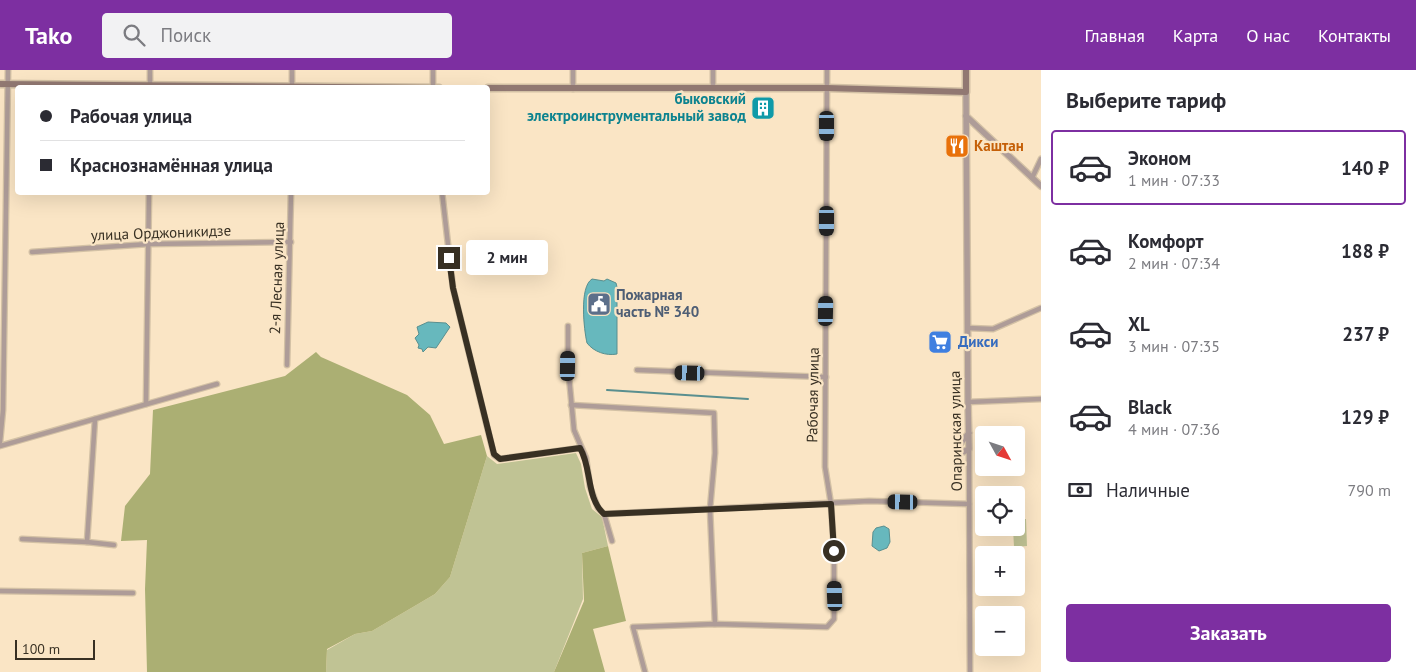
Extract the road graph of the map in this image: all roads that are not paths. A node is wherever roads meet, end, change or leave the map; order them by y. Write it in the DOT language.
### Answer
graph roads {
  1 [pos="8,70"];
  2 [pos="150,70"];
  3 [pos="292,70"];
  4 [pos="433,70"];
  5 [pos="573,70"];
  6 [pos="713,70"];
  7 [pos="827,70"];
  8 [pos="966,70"];
  9 [pos="0,84"];
  10 [pos="8,84"];
  11 [pos="79,85"];
  12 [pos="150,85"];
  13 [pos="292,85"];
  14 [pos="433,85"];
  15 [pos="490,88"];
  16 [pos="713,88"];
  17 [pos="827,88"];
  18 [pos="573,89"];
  19 [pos="966,92"];
  20 [pos="966,116"];
  21 [pos="1041,159"];
  22 [pos="1032,178"];
  23 [pos="1041,186"];
  24 [pos="150,195"];
  25 [pos="291,195"];
  26 [pos="442,195"];
  27 [pos="291,242"];
  28 [pos="149,244"];
  29 [pos="32,252"];
  30 [pos="0,254"];
  31 [pos="6,254"];
  32 [pos="1041,308"];
  33 [pos="568,326"];
  34 [pos="968,328"];
  35 [pos="287,365"];
  36 [pos="637,370"];
  37 [pos="826,377"];
  38 [pos="217,384"];
  39 [pos="1041,399"];
  40 [pos="968,402"];
  41 [pos="146,404"];
  42 [pos="571,405"];
  43 [pos="95,419"];
  44 [pos="969,433"];
  45 [pos="0,442"];
  46 [pos="0,446"];
  47 [pos="580,448"];
  48 [pos="969,449"];
  49 [pos="831,504"];
  50 [pos="969,504"];
  51 [pos="710,509"];
  52 [pos="604,514"];
  53 [pos="22,539"];
  54 [pos="612,541"];
  55 [pos="87,542"];
  56 [pos="114,545"];
  57 [pos="0,591"];
  58 [pos="133,593"];
  59 [pos="715,624"];
  60 [pos="645,672"];
  61 [pos="970,672"];
  1 -- 10 [label="street"];
  2 -- 12 [label="street"];
  3 -- 13 [label="street"];
  4 -- 14 [label="street"];
  5 -- 18 [label="street"];
  6 -- 16 [label="street"];
  7 -- 17 [label="street, Рабочая улица"];
  8 -- 19 [label="main road, Опаринская улица"];
  9 -- 10 [label="main road"];
  10 -- 11 [label="main road"];
  10 -- 31 [label="street"];
  15 -- 18 [label="main road"];
  16 -- 17 [label="main road"];
  16 -- 18 [label="main road"];
  17 -- 19 [label="main road"];
  17 -- 37 [label="street, Рабочая улица"];
  19 -- 20 [label="street, Опаринская улица"];
  20 -- 22 [label="street"];
  20 -- 34 [label="street, Опаринская улица"];
  21 -- 22 [label="street"];
  22 -- 23 [label="street"];
  24 -- 28 [label="street"];
  25 -- 27 [label="street, 2-я Лесная улица"];
  26 -- 47 [label="street"];
  27 -- 28 [label="street, улица Орджоникидзе"];
  27 -- 35 [label="street, 2-я Лесная улица"];
  28 -- 29 [label="street, улица Орджоникидзе"];
  28 -- 41 [label="street"];
  30 -- 31 [label="street"];
  31 -- 45 [label="street"];
  32 -- 34 [label="street"];
  33 -- 42 [label="street"];
  34 -- 40 [label="street, Опаринская улица"];
  36 -- 37 [label="street"];
  37 -- 49 [label="street, Рабочая улица"];
  38 -- 41 [label="street"];
  39 -- 40 [label="street"];
  40 -- 44 [label="street, Опаринская улица"];
  41 -- 43 [label="street"];
  42 -- 47 [label="street"];
  42 -- 51 [label="street"];
  43 -- 46 [label="street"];
  43 -- 55 [label="street"];
  44 -- 48 [label="street, Опаринская улица"];
  44 -- 48 [label="street"];
  47 -- 52 [label="street"];
  48 -- 50 [label="street, Опаринская улица"];
  49 -- 50 [label="street"];
  49 -- 51 [label="street"];
  49 -- 59 [label="street, Рабочая улица"];
  50 -- 61 [label="street, Опаринская улица"];
  51 -- 52 [label="street"];
  51 -- 59 [label="street"];
  52 -- 54 [label="street"];
  53 -- 55 [label="street"];
  55 -- 56 [label="street"];
  57 -- 58 [label="street"];
  59 -- 60 [label="street"];
}
